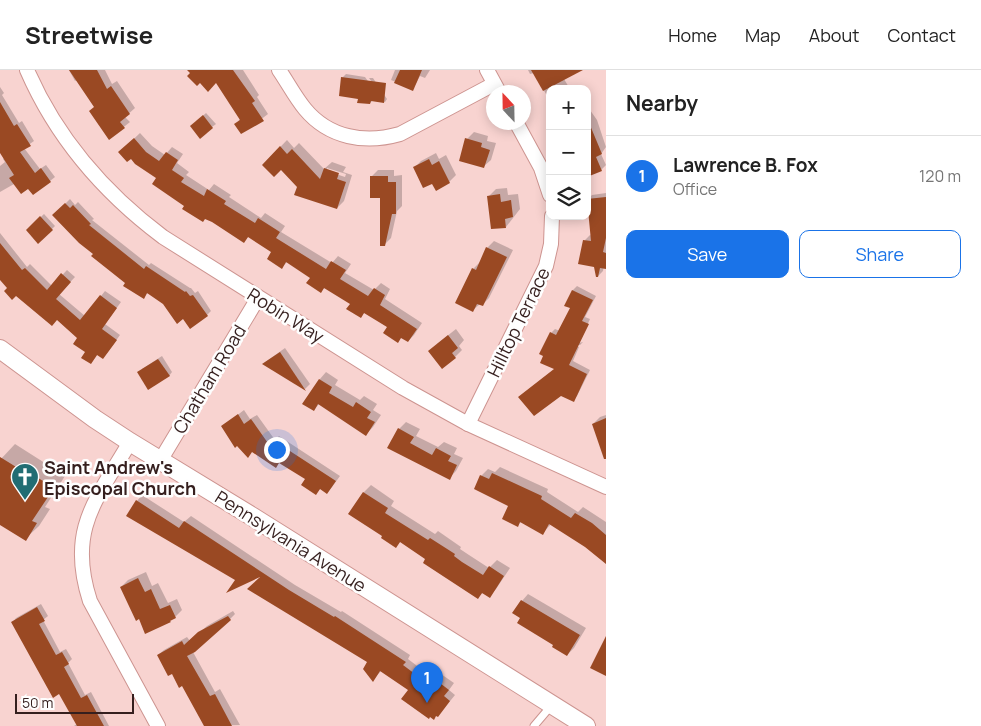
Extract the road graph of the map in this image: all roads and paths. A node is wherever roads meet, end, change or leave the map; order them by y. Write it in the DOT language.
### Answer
graph roads {
  1 [pos="27,70"];
  2 [pos="279,70"];
  3 [pos="487,70"];
  4 [pos="495,85"];
  5 [pos="486,93"];
  6 [pos="520,130"];
  7 [pos="546,183"];
  8 [pos="552,220"];
  9 [pos="258,298"];
  10 [pos="0,349"];
  11 [pos="468,424"];
  12 [pos="130,442"];
  13 [pos="160,461"];
  14 [pos="606,487"];
  15 [pos="552,706"];
  16 [pos="583,725"];
  17 [pos="158,726"];
  18 [pos="534,726"];
  1 -- 9 [label="street, Robin Way"];
  2 -- 5 [label="street"];
  3 -- 4 [label="street"];
  6 -- 7 [label="street"];
  8 -- 11 [label="street, Hilltop Terrace"];
  9 -- 11 [label="street, Robin Way"];
  9 -- 13 [label="street, Chatham Road"];
  10 -- 12 [label="street, Pennsylvania Avenue"];
  11 -- 14 [label="street, Robin Way"];
  12 -- 13 [label="street, Pennsylvania Avenue"];
  12 -- 17 [label="street"];
  13 -- 15 [label="street, Pennsylvania Avenue"];
  15 -- 16 [label="street, Pennsylvania Avenue"];
  15 -- 18 [label="lane"];
}
